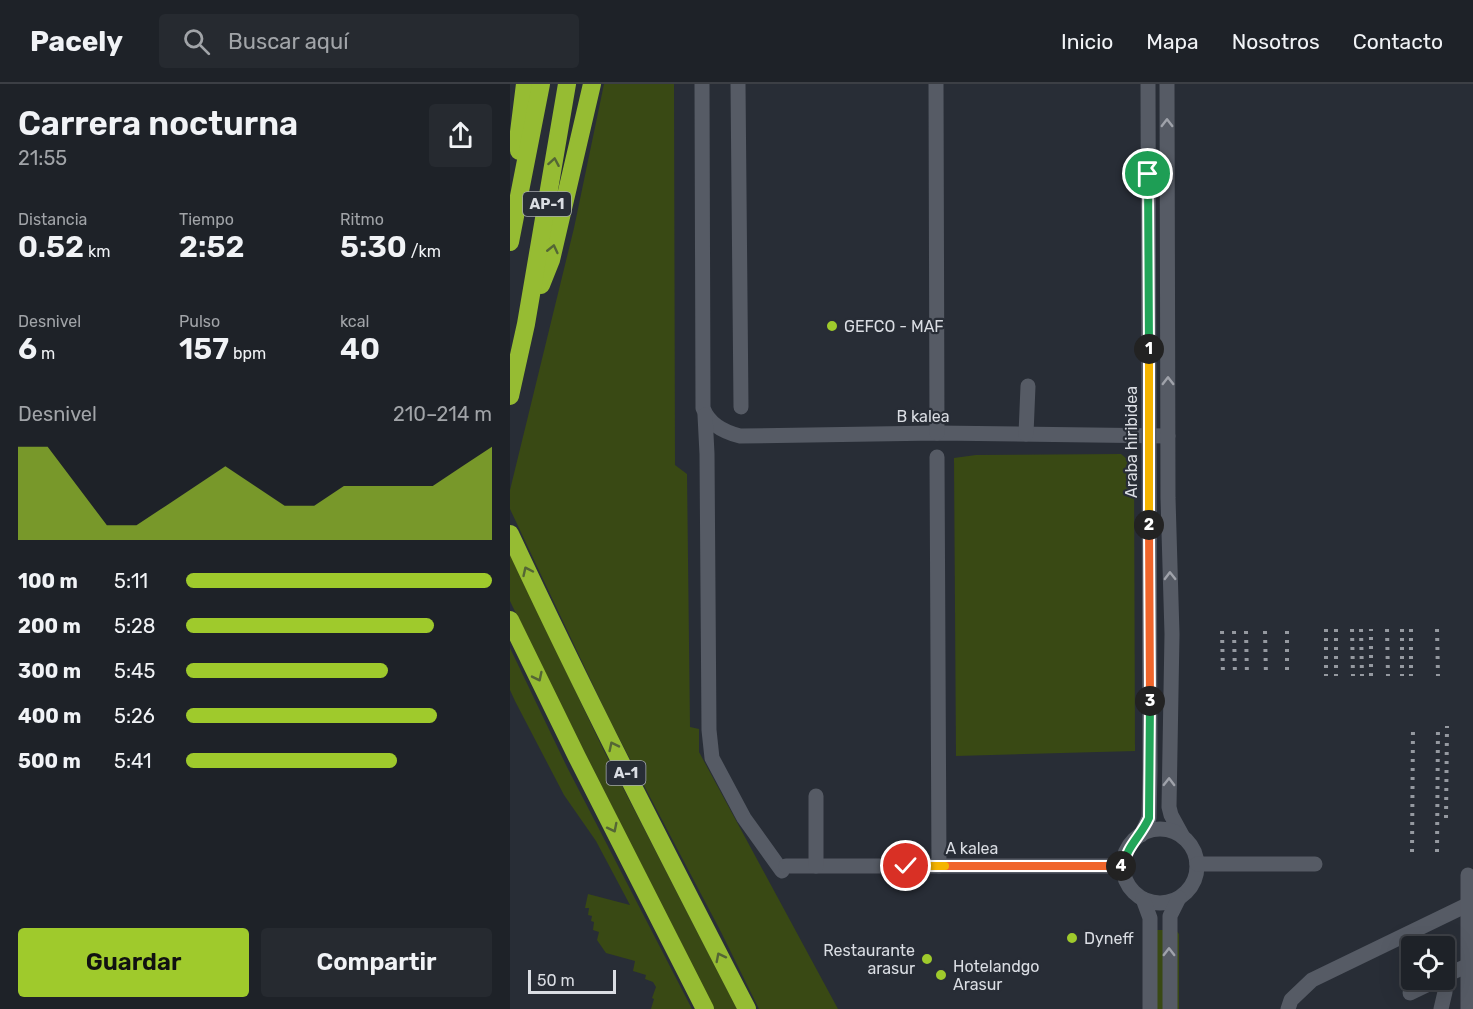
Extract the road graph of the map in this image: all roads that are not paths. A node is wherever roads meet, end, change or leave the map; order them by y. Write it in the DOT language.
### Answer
graph roads {
  1 [pos="525,84"];
  2 [pos="541,84"];
  3 [pos="567,84"];
  4 [pos="592,84"];
  5 [pos="702,84"];
  6 [pos="738,84"];
  7 [pos="936,84"];
  8 [pos="1148,84"];
  9 [pos="1167,84"];
  10 [pos="519,192"];
  11 [pos="510,242"];
  12 [pos="1174,246"];
  13 [pos="1148,247"];
  14 [pos="526,324"];
  15 [pos="1028,386"];
  16 [pos="510,396"];
  17 [pos="741,407"];
  18 [pos="705,415"];
  19 [pos="937,434"];
  20 [pos="1026,434"];
  21 [pos="1149,436"];
  22 [pos="1168,436"];
  23 [pos="937,457"];
  24 [pos="510,534"];
  25 [pos="510,620"];
  26 [pos="816,796"];
  27 [pos="1141,835"];
  28 [pos="1183,837"];
  29 [pos="1197,864"];
  30 [pos="1315,864"];
  31 [pos="816,866"];
  32 [pos="939,866"];
  33 [pos="1123,866"];
  34 [pos="1468,876"];
  35 [pos="1179,898"];
  36 [pos="1143,899"];
  37 [pos="1469,904"];
  38 [pos="1469,965"];
  39 [pos="1455,972"];
  40 [pos="1416,990"];
  41 [pos="1445,990"];
  42 [pos="1410,993"];
  43 [pos="705,1009"];
  44 [pos="747,1009"];
  45 [pos="1150,1009"];
  46 [pos="1170,1009"];
  47 [pos="1288,1009"];
  48 [pos="1441,1009"];
  49 [pos="1468,1009"];
  1 -- 10 [label="highway"];
  2 -- 10 [label="highway, AP-1"];
  14 -- 3 [label="highway, AP-1, one-way"];
  14 -- 4 [label="highway, one-way"];
  5 -- 18 [label="street"];
  6 -- 17 [label="street"];
  7 -- 19 [label="street"];
  8 -- 13 [label="street, Araba hiribidea"];
  12 -- 9 [label="street, one-way"];
  10 -- 11 [label="highway, AP-1"];
  12 -- 13 [label="street"];
  22 -- 12 [label="street, one-way"];
  13 -- 21 [label="street, Araba hiribidea"];
  14 -- 16 [label="highway, AP-1"];
  15 -- 20 [label="street"];
  18 -- 19 [label="street, B kalea"];
  18 -- 31 [label="street, A kalea"];
  19 -- 20 [label="street, B kalea"];
  20 -- 21 [label="street, B kalea"];
  21 -- 22 [label="street, B kalea"];
  21 -- 27 [label="street, Araba hiribidea"];
  28 -- 22 [label="street, one-way"];
  23 -- 32 [label="street"];
  44 -- 24 [label="highway, A-1, one-way"];
  25 -- 43 [label="highway, A-1, one-way"];
  26 -- 31 [label="street"];
  27 -- 28 [label="street"];
  27 -- 33 [label="street"];
  28 -- 29 [label="street"];
  29 -- 30 [label="street"];
  29 -- 35 [label="street"];
  31 -- 32 [label="street, A kalea"];
  32 -- 33 [label="street, A kalea"];
  33 -- 36 [label="street"];
  34 -- 37 [label="street"];
  35 -- 36 [label="street"];
  46 -- 35 [label="street, one-way"];
  36 -- 45 [label="street"];
  37 -- 38 [label="street"];
  37 -- 47 [label="street"];
  38 -- 39 [label="street"];
  38 -- 49 [label="street"];
  40 -- 42 [label="street"];
  41 -- 48 [label="street"];
}
